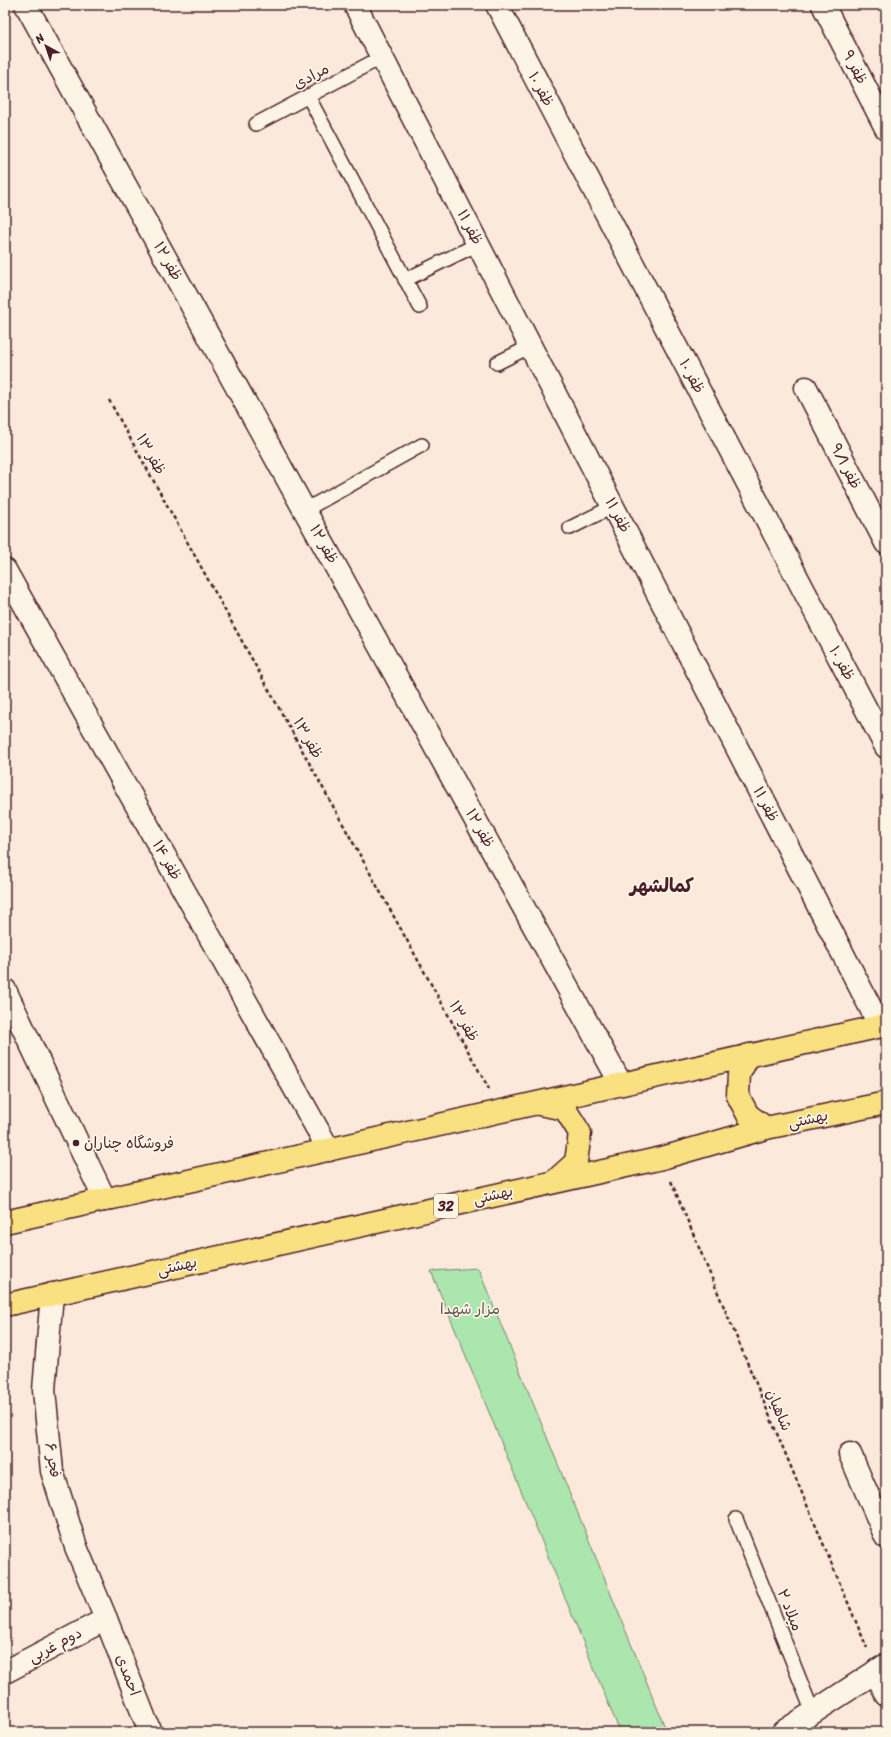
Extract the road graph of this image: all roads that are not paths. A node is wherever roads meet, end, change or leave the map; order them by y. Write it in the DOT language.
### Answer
graph roads {
  1 [pos="26,5"];
  2 [pos="355,5"];
  3 [pos="497,5"];
  4 [pos="824,5"];
  5 [pos="382,57"];
  6 [pos="308,96"];
  7 [pos="256,124"];
  8 [pos="886,128"];
  9 [pos="478,244"];
  10 [pos="405,280"];
  11 [pos="420,308"];
  12 [pos="531,346"];
  13 [pos="497,363"];
  14 [pos="806,388"];
  15 [pos="422,445"];
  16 [pos="614,506"];
  17 [pos="305,510"];
  18 [pos="570,528"];
  19 [pos="886,543"];
  20 [pos="5,570"];
  21 [pos="886,747"];
  22 [pos="5,990"];
  23 [pos="883,1026"];
  24 [pos="750,1055"];
  25 [pos="621,1084"];
  26 [pos="537,1103"];
  27 [pos="886,1103"];
  28 [pos="766,1128"];
  29 [pos="329,1150"];
  30 [pos="555,1181"];
  31 [pos="105,1200"];
  32 [pos="5,1222"];
  33 [pos="52,1294"];
  34 [pos="5,1305"];
  35 [pos="850,1454"];
  36 [pos="736,1519"];
  37 [pos="886,1536"];
  38 [pos="106,1618"];
  39 [pos="881,1668"];
  40 [pos="5,1672"];
  41 [pos="886,1695"];
  42 [pos="813,1713"];
  43 [pos="150,1732"];
  44 [pos="783,1732"];
  1 -- 17 [label="street, ظفر ۱۲"];
  2 -- 5 [label="street, ظفر ۱۱"];
  3 -- 21 [label="street, ظفر ۱۰"];
  4 -- 8 [label="street, ظفر ۹"];
  5 -- 6 [label="lane, مرادی"];
  5 -- 9 [label="street, ظفر ۱۱"];
  6 -- 7 [label="lane, مرادی"];
  6 -- 10 [label="lane"];
  9 -- 10 [label="lane"];
  9 -- 12 [label="street, ظفر ۱۱"];
  10 -- 11 [label="lane"];
  12 -- 13 [label="lane"];
  12 -- 16 [label="street, ظفر ۱۱"];
  14 -- 19 [label="street, ظفر ۹/۱"];
  15 -- 17 [label="lane"];
  16 -- 18 [label="lane"];
  16 -- 23 [label="street, ظفر ۱۱"];
  17 -- 25 [label="street, ظفر ۱۲"];
  20 -- 29 [label="street, ظفر ۱۴"];
  22 -- 31 [label="street"];
  23 -- 24 [label="highway"];
  24 -- 25 [label="highway"];
  24 -- 28 [label="highway"];
  25 -- 26 [label="highway"];
  26 -- 29 [label="highway"];
  26 -- 30 [label="highway"];
  27 -- 28 [label="highway, بهشتی / 32"];
  28 -- 30 [label="highway, بهشتی / 32"];
  29 -- 31 [label="highway"];
  30 -- 33 [label="highway, بهشتی / 32"];
  31 -- 32 [label="highway"];
  33 -- 34 [label="highway, بهشتی / 32"];
  33 -- 38 [label="street, فجر ۶"];
  35 -- 37 [label="street"];
  36 -- 42 [label="lane, میلاد ۲"];
  38 -- 40 [label="street, دوم غربی"];
  38 -- 43 [label="street, احمدی"];
  39 -- 41 [label="street"];
  39 -- 42 [label="street"];
  42 -- 44 [label="street"];
}
